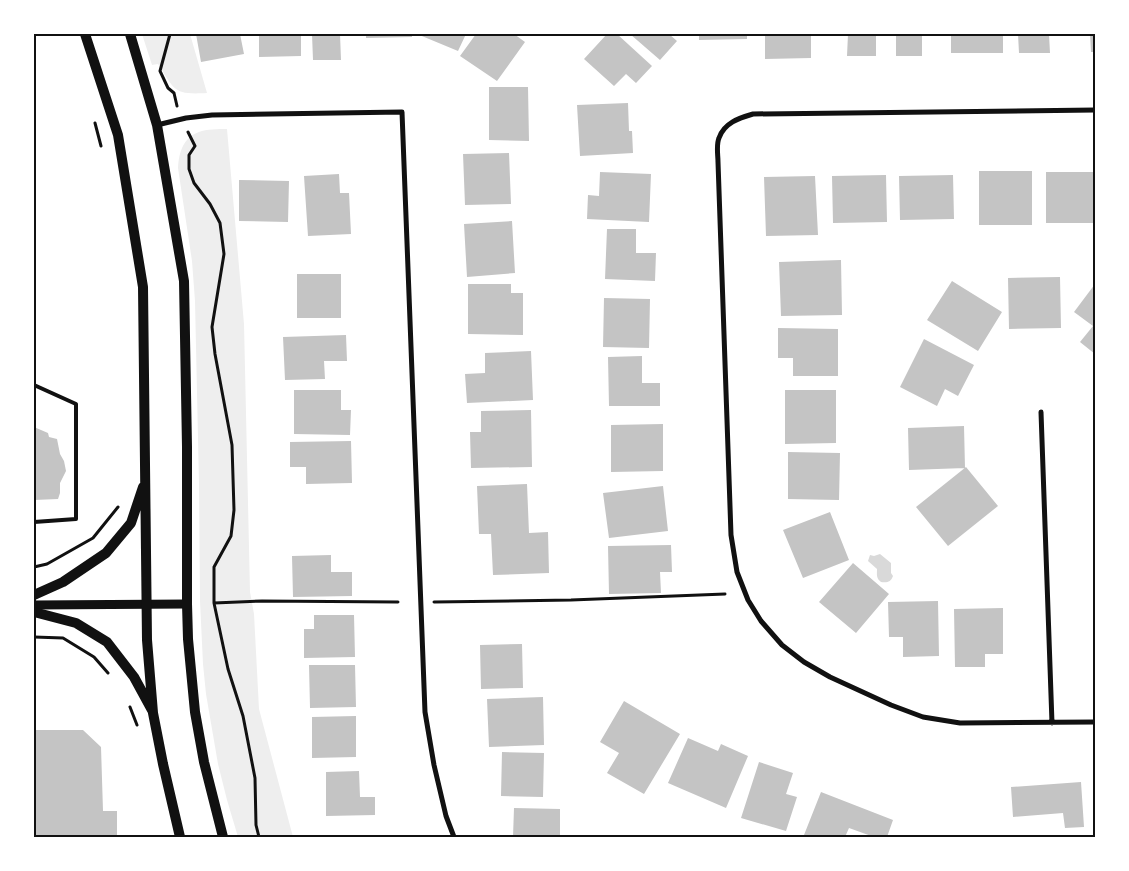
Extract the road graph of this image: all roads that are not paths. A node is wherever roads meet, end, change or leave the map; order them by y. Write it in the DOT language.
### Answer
graph roads {
  1 [pos="85,34"];
  2 [pos="130,34"];
  3 [pos="1095,110"];
  4 [pos="158,124"];
  5 [pos="34,385"];
  6 [pos="1041,412"];
  7 [pos="146,478"];
  8 [pos="34,522"];
  9 [pos="34,595"];
  10 [pos="147,604"];
  11 [pos="187,604"];
  12 [pos="34,605"];
  13 [pos="34,612"];
  14 [pos="154,713"];
  15 [pos="1095,722"];
  16 [pos="1052,723"];
  17 [pos="180,837"];
  18 [pos="223,837"];
  19 [pos="454,837"];
  1 -- 7 [label="main road"];
  2 -- 4 [label="main road"];
  3 -- 16 [label="street"];
  4 -- 11 [label="main road"];
  4 -- 19 [label="street"];
  5 -- 8 [label="lane"];
  6 -- 16 [label="street"];
  7 -- 9 [label="main road"];
  7 -- 10 [label="main road"];
  10 -- 11 [label="street"];
  10 -- 12 [label="street"];
  10 -- 14 [label="main road"];
  11 -- 18 [label="main road"];
  13 -- 14 [label="main road"];
  14 -- 17 [label="main road"];
  15 -- 16 [label="street"];
}
